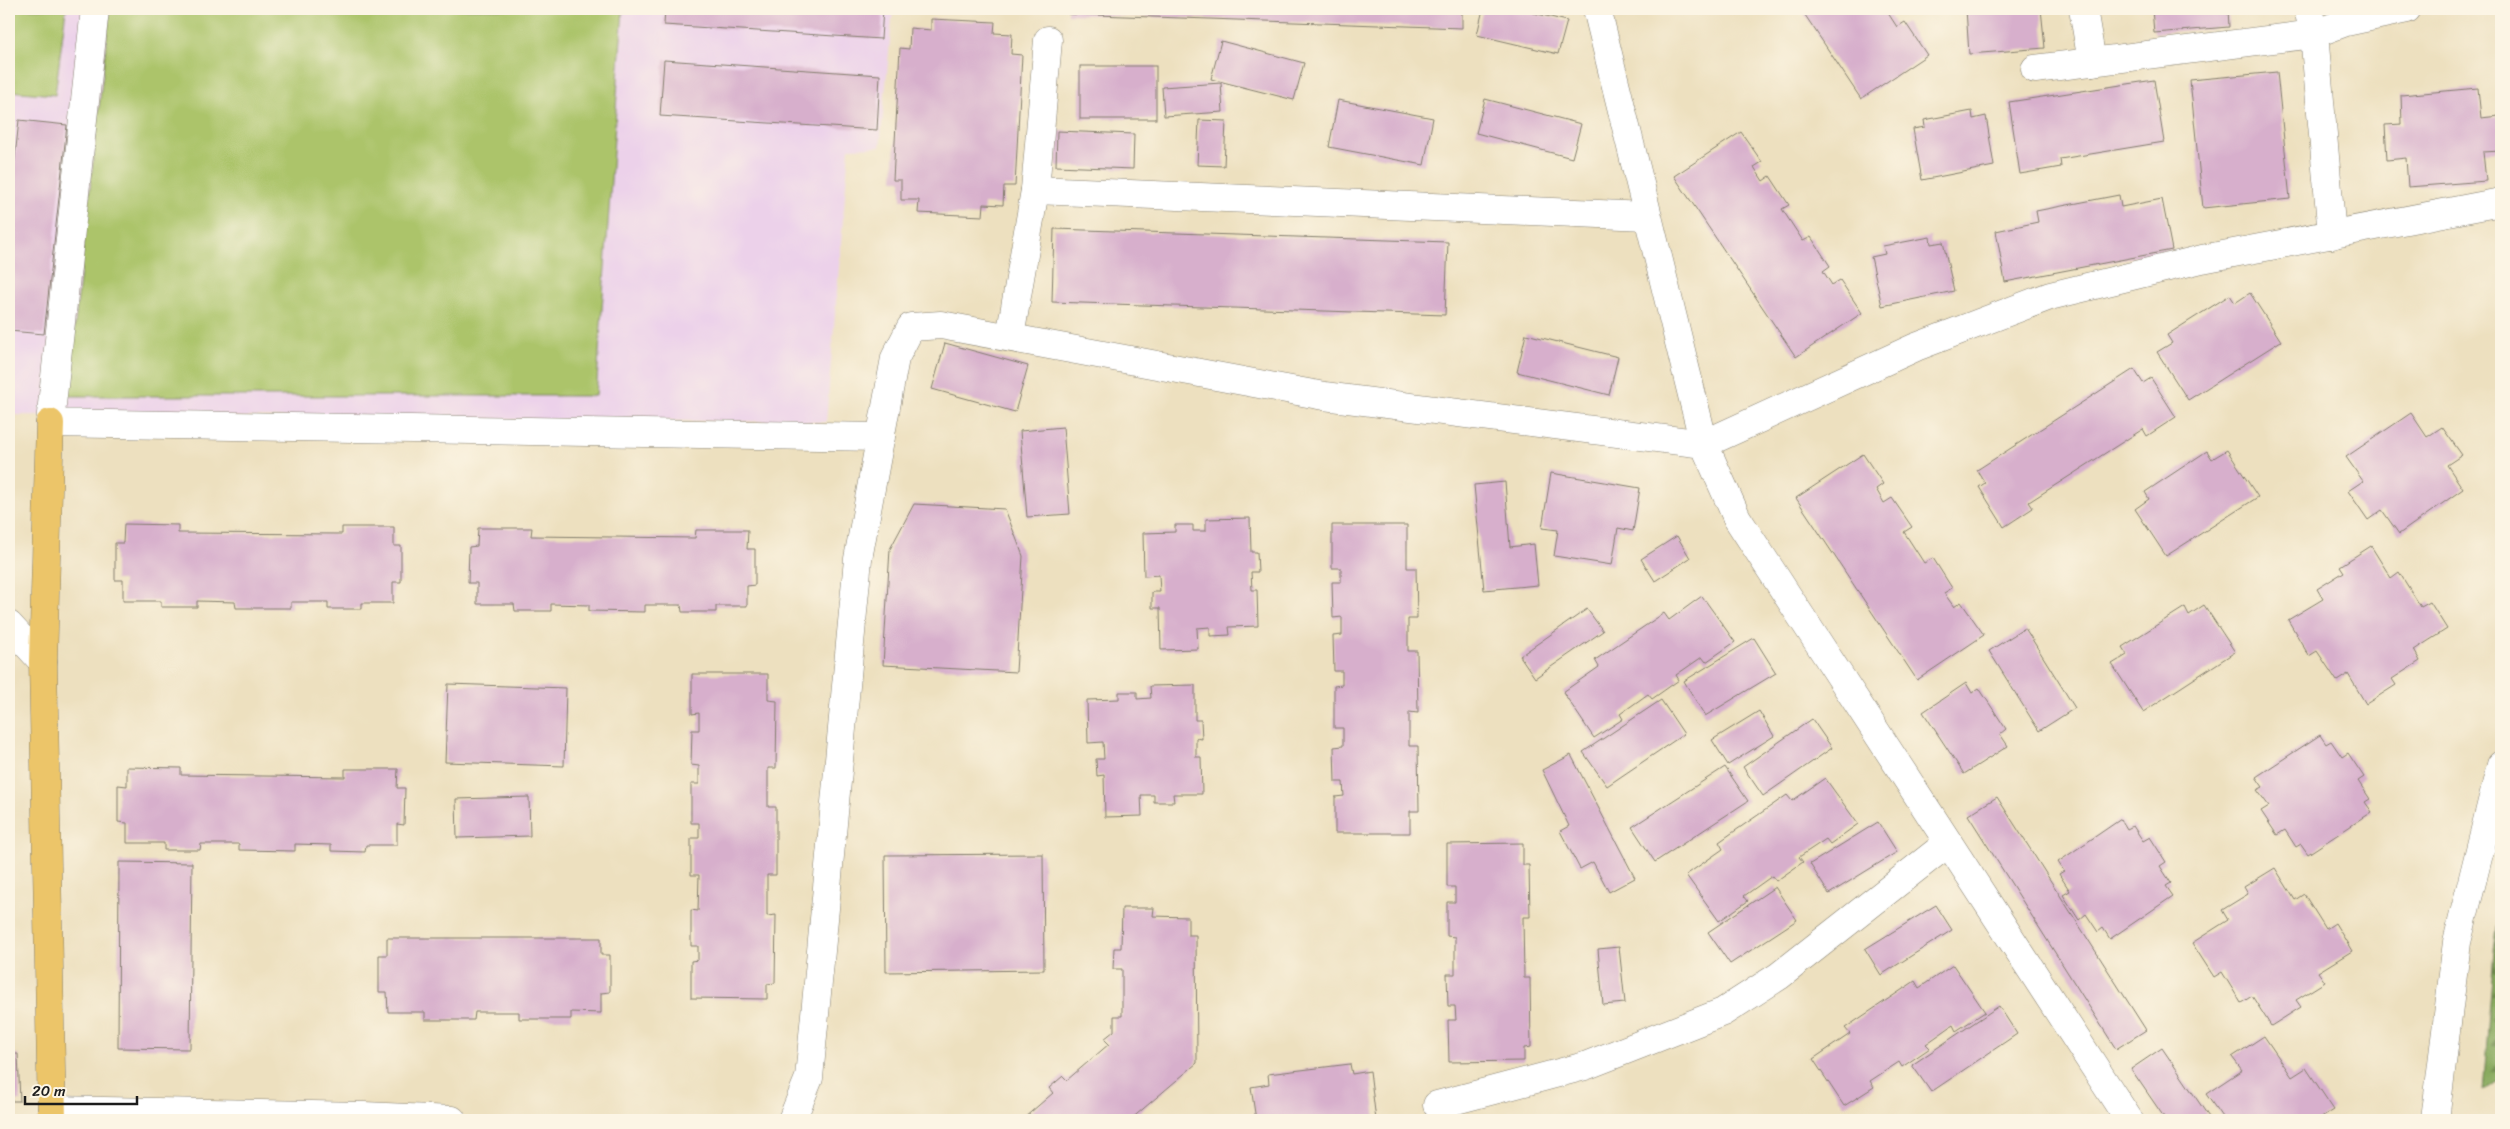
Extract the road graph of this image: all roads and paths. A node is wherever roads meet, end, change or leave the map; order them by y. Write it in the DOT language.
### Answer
graph roads {
  1 [pos="95,9"];
  2 [pos="1597,9"];
  3 [pos="2083,9"];
  4 [pos="2407,9"];
  5 [pos="2311,22"];
  6 [pos="1048,40"];
  7 [pos="2092,62"];
  8 [pos="2035,69"];
  9 [pos="1035,190"];
  10 [pos="2501,202"];
  11 [pos="1646,216"];
  12 [pos="2332,235"];
  13 [pos="1010,338"];
  14 [pos="50,423"];
  15 [pos="881,438"];
  16 [pos="1704,444"];
  17 [pos="9,625"];
  18 [pos="44,662"];
  19 [pos="2501,765"];
  20 [pos="1948,843"];
  21 [pos="1437,1105"];
  22 [pos="52,1115"];
  23 [pos="452,1120"];
  24 [pos="792,1120"];
  25 [pos="2129,1120"];
  26 [pos="2435,1120"];
  1 -- 14 [label="street"];
  2 -- 11 [label="street"];
  3 -- 7 [label="street"];
  4 -- 5 [label="street"];
  5 -- 7 [label="street"];
  5 -- 12 [label="street"];
  6 -- 9 [label="street"];
  7 -- 8 [label="street"];
  9 -- 11 [label="street"];
  9 -- 13 [label="street"];
  10 -- 12 [label="street"];
  11 -- 16 [label="street"];
  12 -- 16 [label="street"];
  13 -- 15 [label="street"];
  13 -- 16 [label="street"];
  14 -- 15 [label="street"];
  14 -- 18 [label="main road"];
  15 -- 24 [label="street"];
  16 -- 20 [label="street"];
  17 -- 18 [label="street"];
  18 -- 22 [label="main road"];
  19 -- 26 [label="street"];
  20 -- 21 [label="street"];
  20 -- 25 [label="street"];
  22 -- 23 [label="street"];
}
